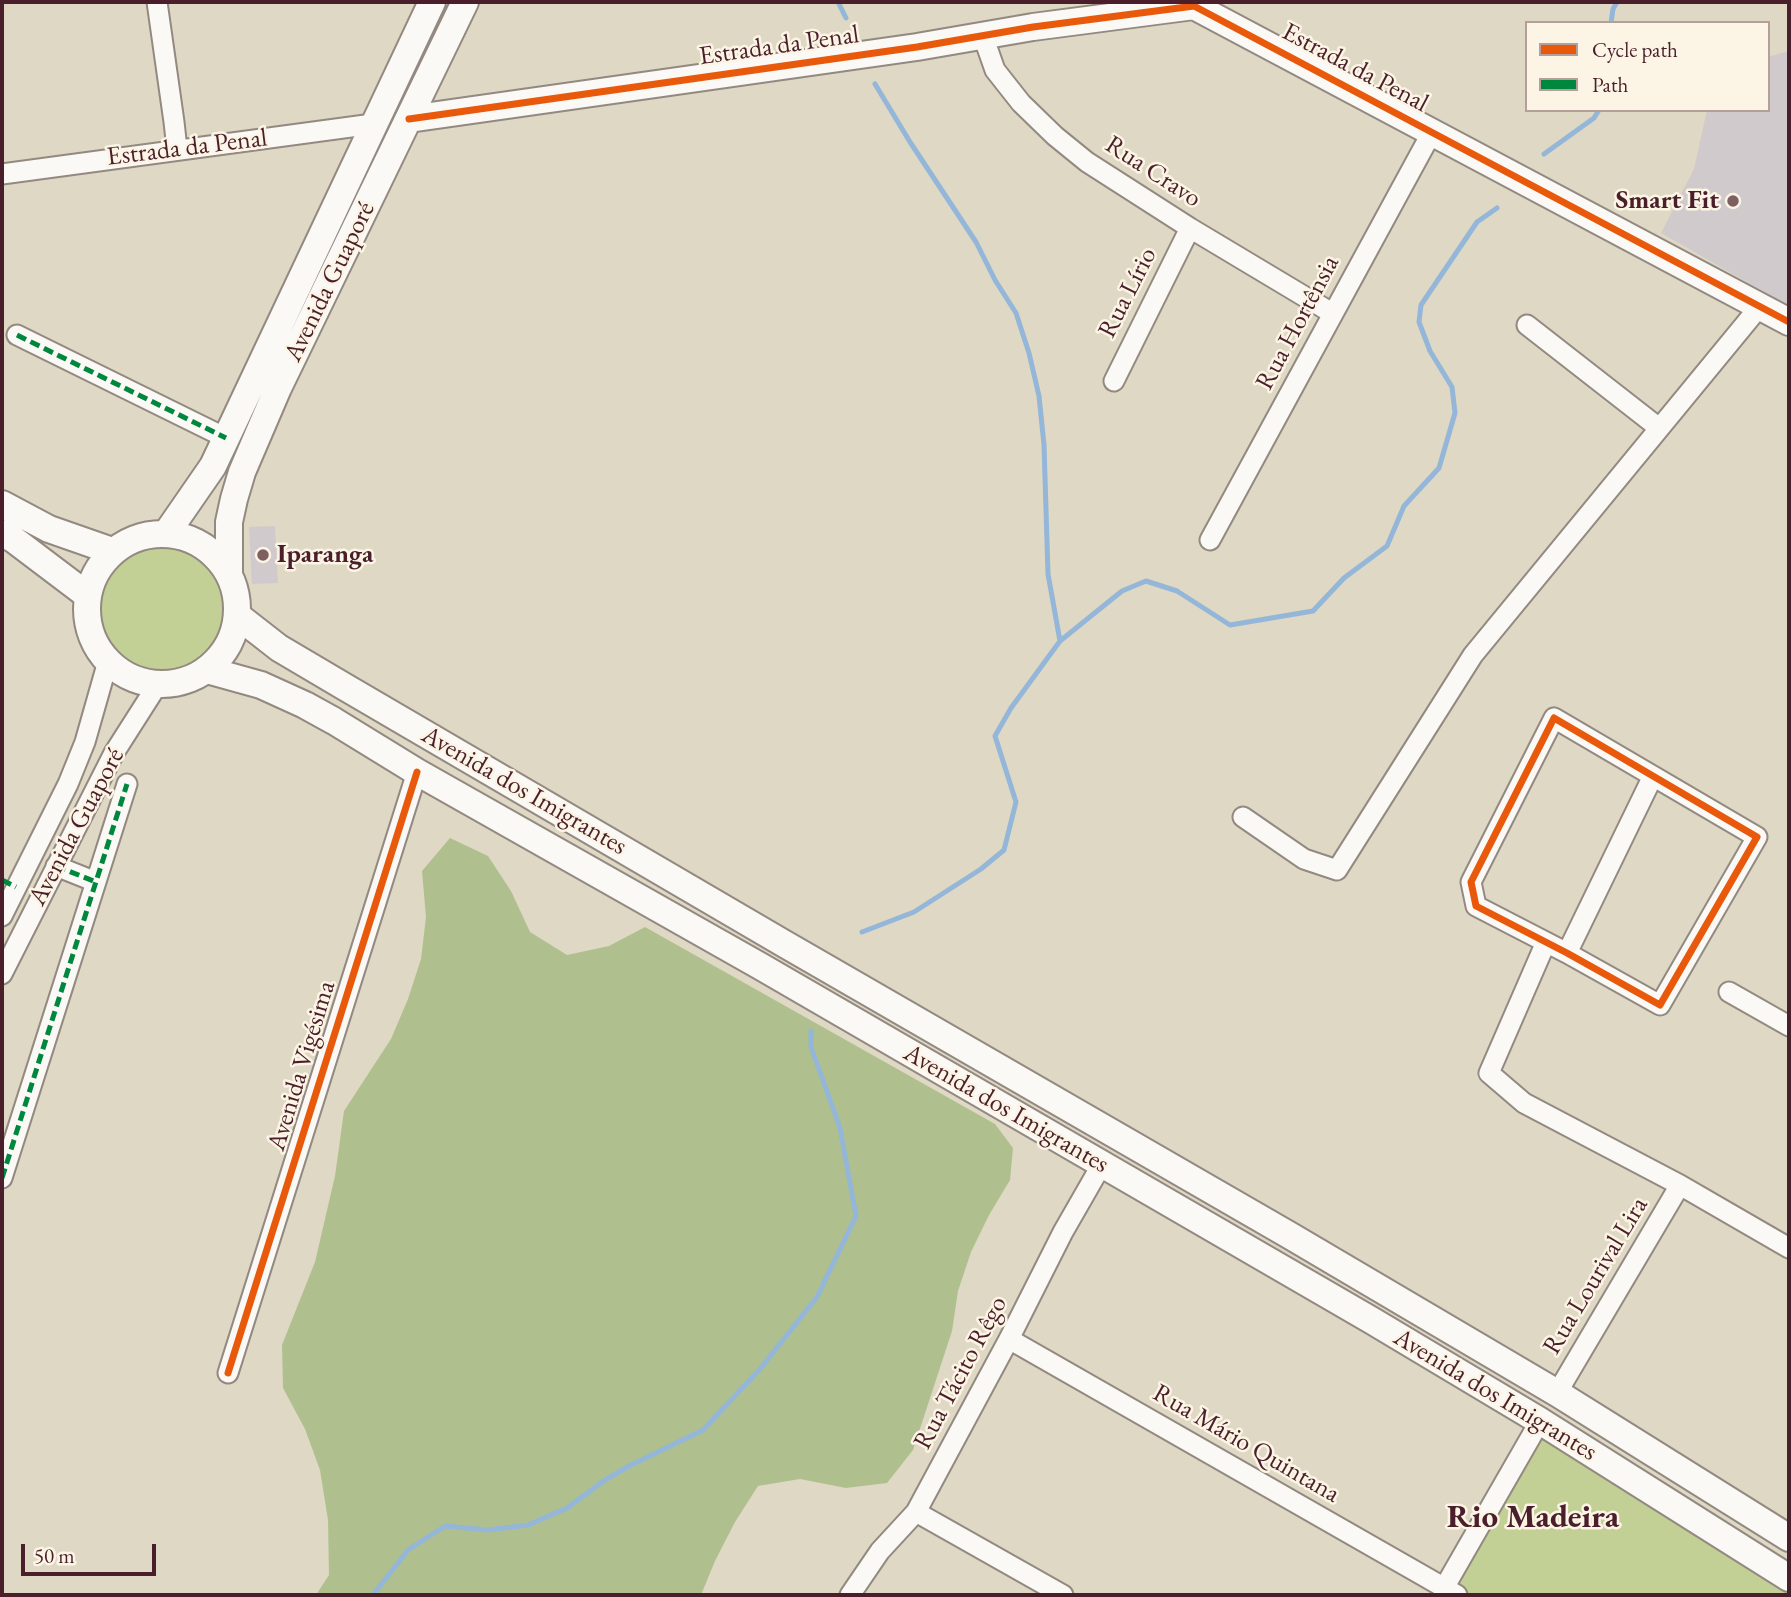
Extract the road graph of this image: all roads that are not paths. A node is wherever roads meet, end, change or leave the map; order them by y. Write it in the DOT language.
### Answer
graph roads {
  1 [pos="157,2"];
  2 [pos="432,2"];
  3 [pos="465,2"];
  4 [pos="1190,4"];
  5 [pos="983,36"];
  6 [pos="409,119"];
  7 [pos="373,124"];
  8 [pos="1432,132"];
  9 [pos="177,149"];
  10 [pos="2,174"];
  11 [pos="1190,228"];
  12 [pos="1760,306"];
  13 [pos="1332,313"];
  14 [pos="1789,321"];
  15 [pos="1527,325"];
  16 [pos="17,335"];
  17 [pos="1114,382"];
  18 [pos="1660,428"];
  19 [pos="226,438"];
  20 [pos="2,504"];
  21 [pos="2,533"];
  22 [pos="166,534"];
  23 [pos="1210,540"];
  24 [pos="112,551"];
  25 [pos="229,573"];
  26 [pos="88,595"];
  27 [pos="238,616"];
  28 [pos="108,661"];
  29 [pos="207,670"];
  30 [pos="158,684"];
  31 [pos="417,772"];
  32 [pos="1653,776"];
  33 [pos="127,784"];
  34 [pos="1243,817"];
  35 [pos="56,866"];
  36 [pos="96,882"];
  37 [pos="9,883"];
  38 [pos="2,916"];
  39 [pos="1546,942"];
  40 [pos="1567,953"];
  41 [pos="2,974"];
  42 [pos="1729,992"];
  43 [pos="1789,1026"];
  44 [pos="1102,1164"];
  45 [pos="2,1178"];
  46 [pos="1680,1185"];
  47 [pos="1789,1248"];
  48 [pos="1009,1339"];
  49 [pos="228,1373"];
  50 [pos="1557,1393"];
  51 [pos="1541,1421"];
  52 [pos="916,1512"];
  53 [pos="1789,1538"];
  54 [pos="1789,1578"];
  55 [pos="1450,1592"];
  56 [pos="850,1595"];
  57 [pos="1063,1595"];
  1 -- 9 [label="street"];
  2 -- 7 [label="main road, Avenida Guaporé"];
  3 -- 6 [label="main road, Avenida Guaporé"];
  4 -- 5 [label="main road, Estrada da Penal"];
  4 -- 8 [label="main road, Estrada da Penal"];
  5 -- 6 [label="main road, Estrada da Penal"];
  5 -- 11 [label="street, Rua Cravo"];
  6 -- 25 [label="main road, Avenida Guaporé"];
  7 -- 9 [label="street, Estrada da Penal"];
  7 -- 19 [label="main road, Avenida Guaporé"];
  8 -- 12 [label="main road, Estrada da Penal"];
  8 -- 13 [label="street, Rua Hortênsia"];
  9 -- 10 [label="street, Estrada da Penal"];
  11 -- 13 [label="street, Rua Cravo"];
  11 -- 17 [label="street, Rua Lírio"];
  12 -- 14 [label="main road, Estrada da Penal"];
  12 -- 18 [label="street"];
  13 -- 23 [label="street, Rua Hortênsia"];
  15 -- 18 [label="street"];
  16 -- 19 [label="street"];
  18 -- 34 [label="street"];
  19 -- 22 [label="main road, Avenida Guaporé"];
  20 -- 24 [label="main road"];
  21 -- 26 [label="main road"];
  22 -- 24 [label="main road"];
  22 -- 25 [label="main road"];
  24 -- 26 [label="main road"];
  25 -- 27 [label="main road"];
  26 -- 28 [label="main road"];
  27 -- 29 [label="main road"];
  27 -- 50 [label="main road, Avenida dos Imigrantes"];
  28 -- 30 [label="main road"];
  28 -- 37 [label="street, Avenida Guaporé"];
  29 -- 30 [label="main road"];
  29 -- 31 [label="main road, Avenida dos Imigrantes"];
  30 -- 35 [label="street, Avenida Guaporé"];
  31 -- 44 [label="main road, Avenida dos Imigrantes"];
  31 -- 49 [label="street, Avenida Vigésima"];
  32 -- 39 [label="street"];
  32 -- 40 [label="street"];
  32 -- 40 [label="street"];
  33 -- 36 [label="street"];
  35 -- 36 [label="street"];
  35 -- 41 [label="street, Avenida Guaporé"];
  36 -- 45 [label="street"];
  37 -- 38 [label="street, Avenida Guaporé"];
  39 -- 40 [label="street"];
  39 -- 46 [label="street, Rua Lourival Lira"];
  42 -- 43 [label="street"];
  44 -- 48 [label="street, Rua Tácito Rêgo"];
  44 -- 51 [label="main road, Avenida dos Imigrantes"];
  46 -- 47 [label="street, Rua Lourival Lira"];
  46 -- 50 [label="street, Rua Lourival Lira"];
  48 -- 52 [label="street, Rua Tácito Rêgo"];
  48 -- 55 [label="street, Rua Mário Quintana"];
  50 -- 53 [label="main road, Avenida dos Imigrantes"];
  51 -- 54 [label="main road, Avenida dos Imigrantes"];
  51 -- 55 [label="street"];
  52 -- 56 [label="street, Rua Tácito Rêgo"];
  52 -- 57 [label="street"];
}
